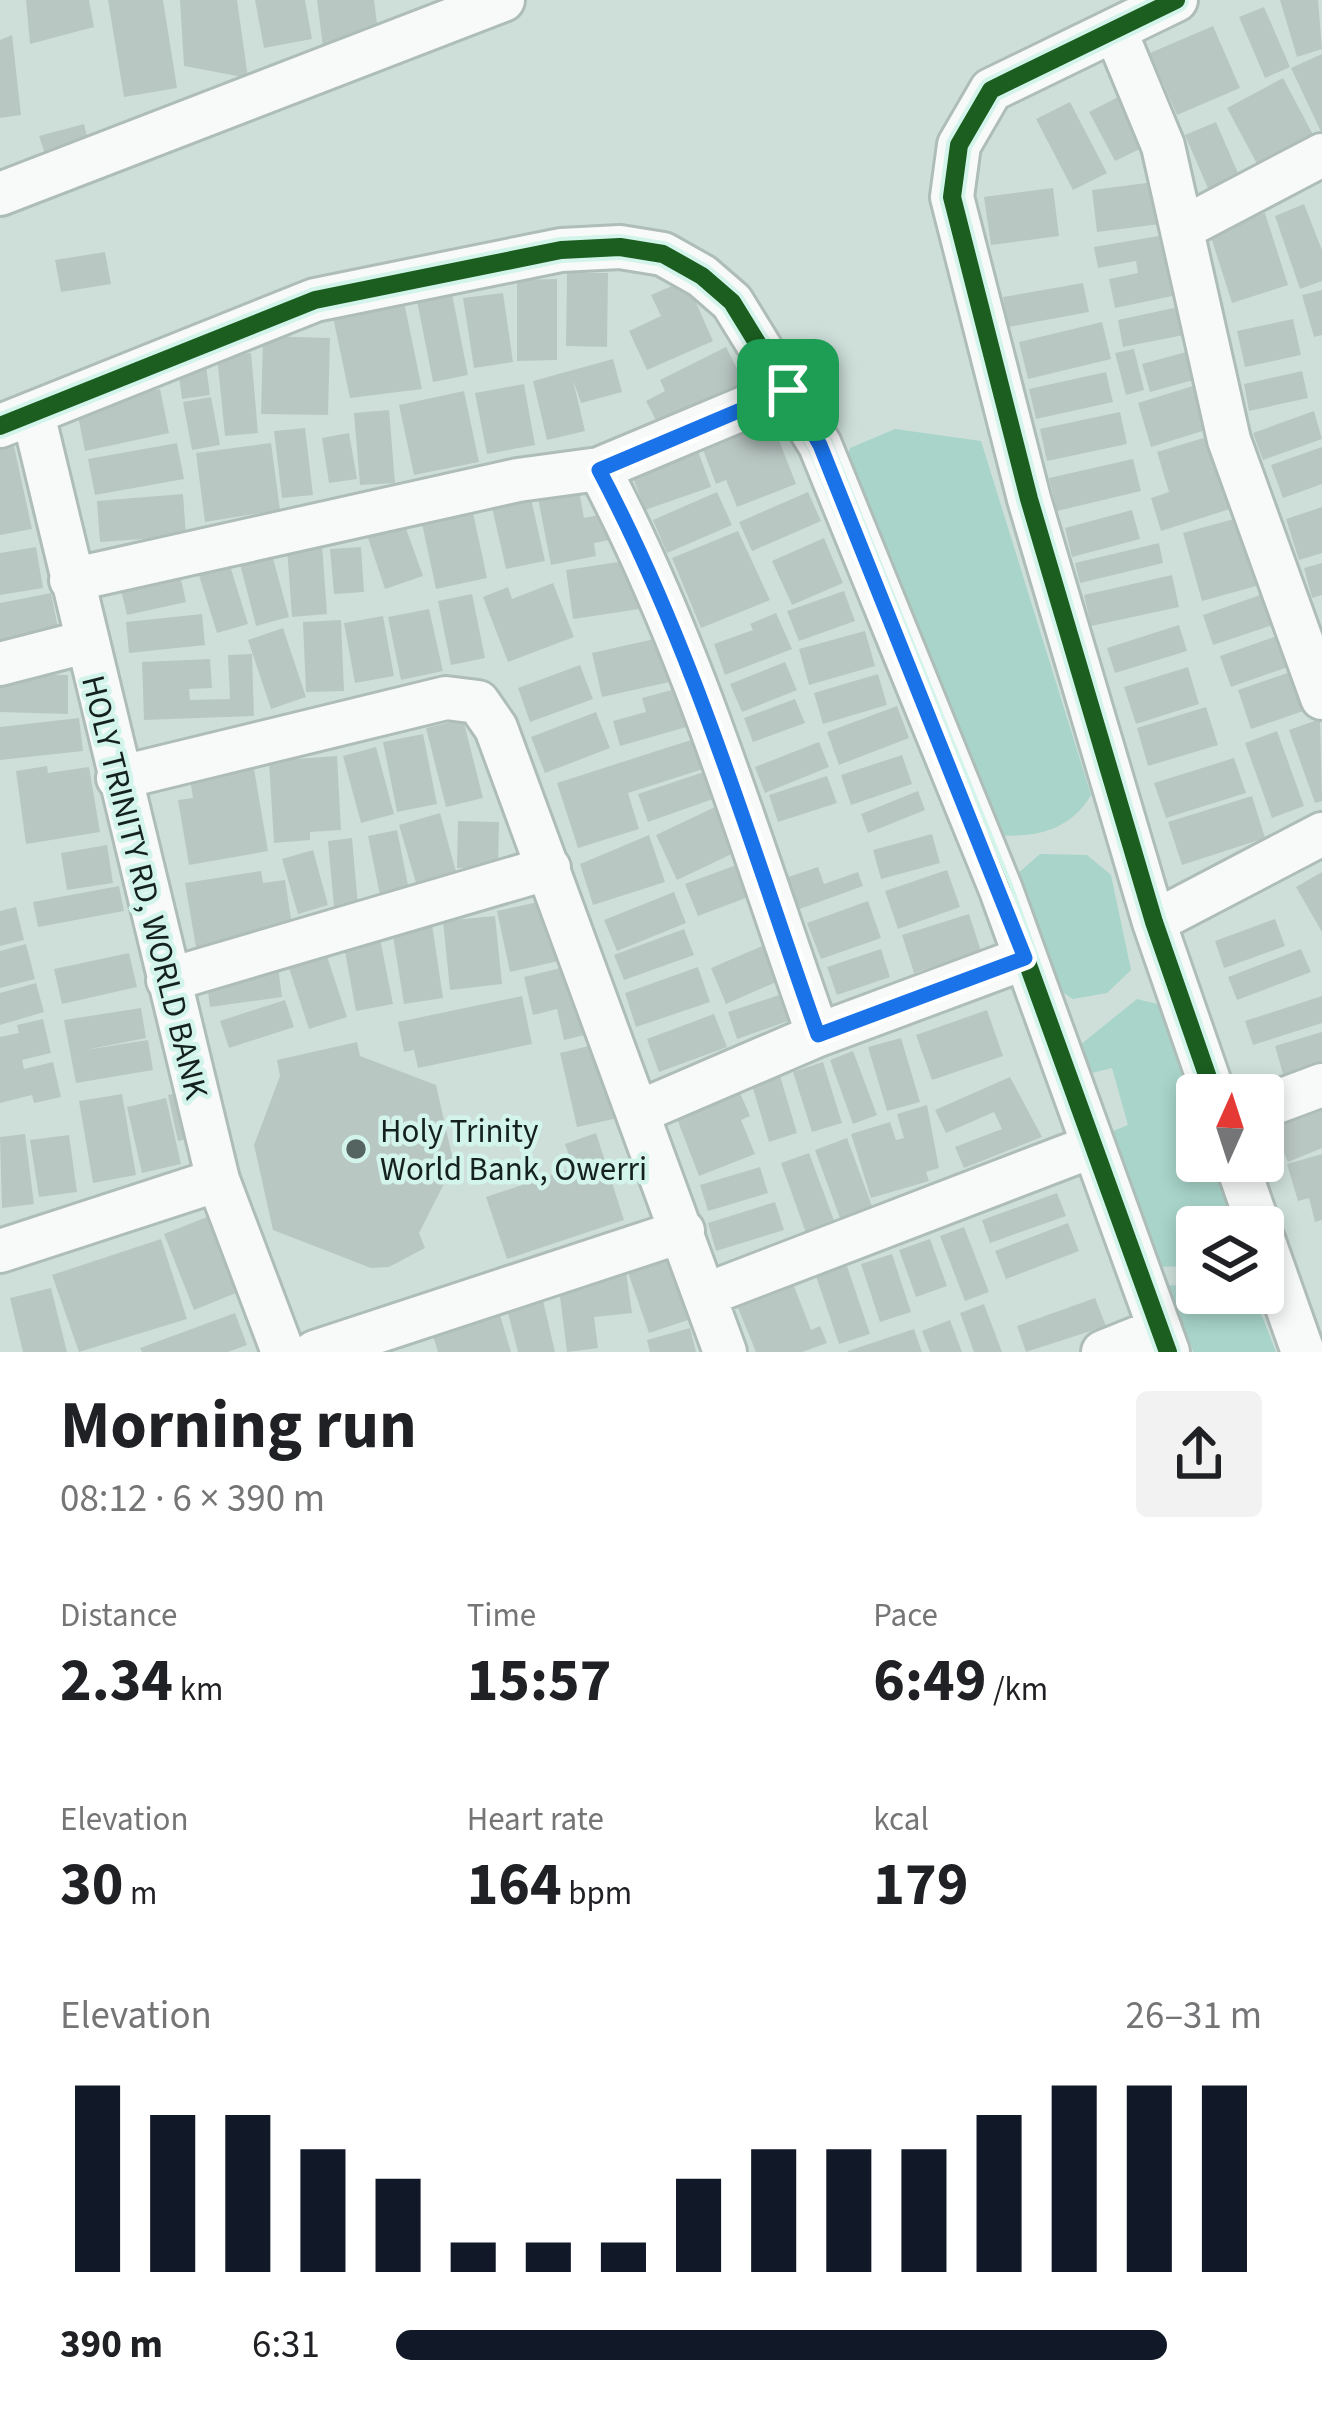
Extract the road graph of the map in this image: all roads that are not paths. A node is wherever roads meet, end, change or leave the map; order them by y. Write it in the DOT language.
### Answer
graph roads {
  1 [pos="503,0"];
  2 [pos="1176,0"];
  3 [pos="1115,30"];
  4 [pos="1322,154"];
  5 [pos="0,194"];
  6 [pos="1185,227"];
  7 [pos="788,390"];
  8 [pos="17,420"];
  9 [pos="599,470"];
  10 [pos="70,580"];
  11 [pos="85,642"];
  12 [pos="0,664"];
  13 [pos="1322,698"];
  14 [pos="118,778"];
  15 [pos="1322,834"];
  16 [pos="549,868"];
  17 [pos="1154,922"];
  18 [pos="1025,958"];
  19 [pos="168,980"];
  20 [pos="818,1035"];
  21 [pos="1207,1074"];
  22 [pos="1322,1085"];
  23 [pos="1284,1099"];
  24 [pos="641,1111"];
  25 [pos="1093,1146"];
  26 [pos="218,1180"];
  27 [pos="683,1231"];
  28 [pos="0,1251"];
  29 [pos="705,1294"];
  30 [pos="1284,1298"];
  31 [pos="1164,1341"];
  32 [pos="283,1352"];
  33 [pos="315,1352"];
  34 [pos="725,1352"];
  35 [pos="1103,1352"];
  36 [pos="1303,1352"];
  1 -- 5 [label="street"];
  2 -- 3 [label="street"];
  3 -- 6 [label="street"];
  3 -- 17 [label="street"];
  4 -- 6 [label="street"];
  6 -- 13 [label="street"];
  7 -- 8 [label="street"];
  7 -- 9 [label="street"];
  7 -- 18 [label="street"];
  8 -- 10 [label="street, HOLY TRINITY RD, WORLD BANK"];
  9 -- 10 [label="street"];
  9 -- 20 [label="street"];
  10 -- 11 [label="street, HOLY TRINITY RD, WORLD BANK"];
  11 -- 12 [label="street"];
  11 -- 14 [label="street, HOLY TRINITY RD, WORLD BANK"];
  14 -- 16 [label="street"];
  14 -- 19 [label="street, HOLY TRINITY RD, WORLD BANK"];
  15 -- 17 [label="street"];
  16 -- 19 [label="street"];
  16 -- 24 [label="street"];
  17 -- 21 [label="street"];
  18 -- 20 [label="street"];
  18 -- 25 [label="street"];
  19 -- 26 [label="street, HOLY TRINITY RD, WORLD BANK"];
  20 -- 24 [label="street"];
  22 -- 23 [label="street"];
  24 -- 27 [label="street"];
  25 -- 29 [label="street"];
  25 -- 31 [label="street"];
  26 -- 28 [label="street"];
  26 -- 32 [label="street, HOLY TRINITY RD, WORLD BANK"];
  27 -- 29 [label="street"];
  27 -- 33 [label="street"];
  29 -- 34 [label="street"];
  30 -- 36 [label="street"];
  31 -- 35 [label="street"];
}
